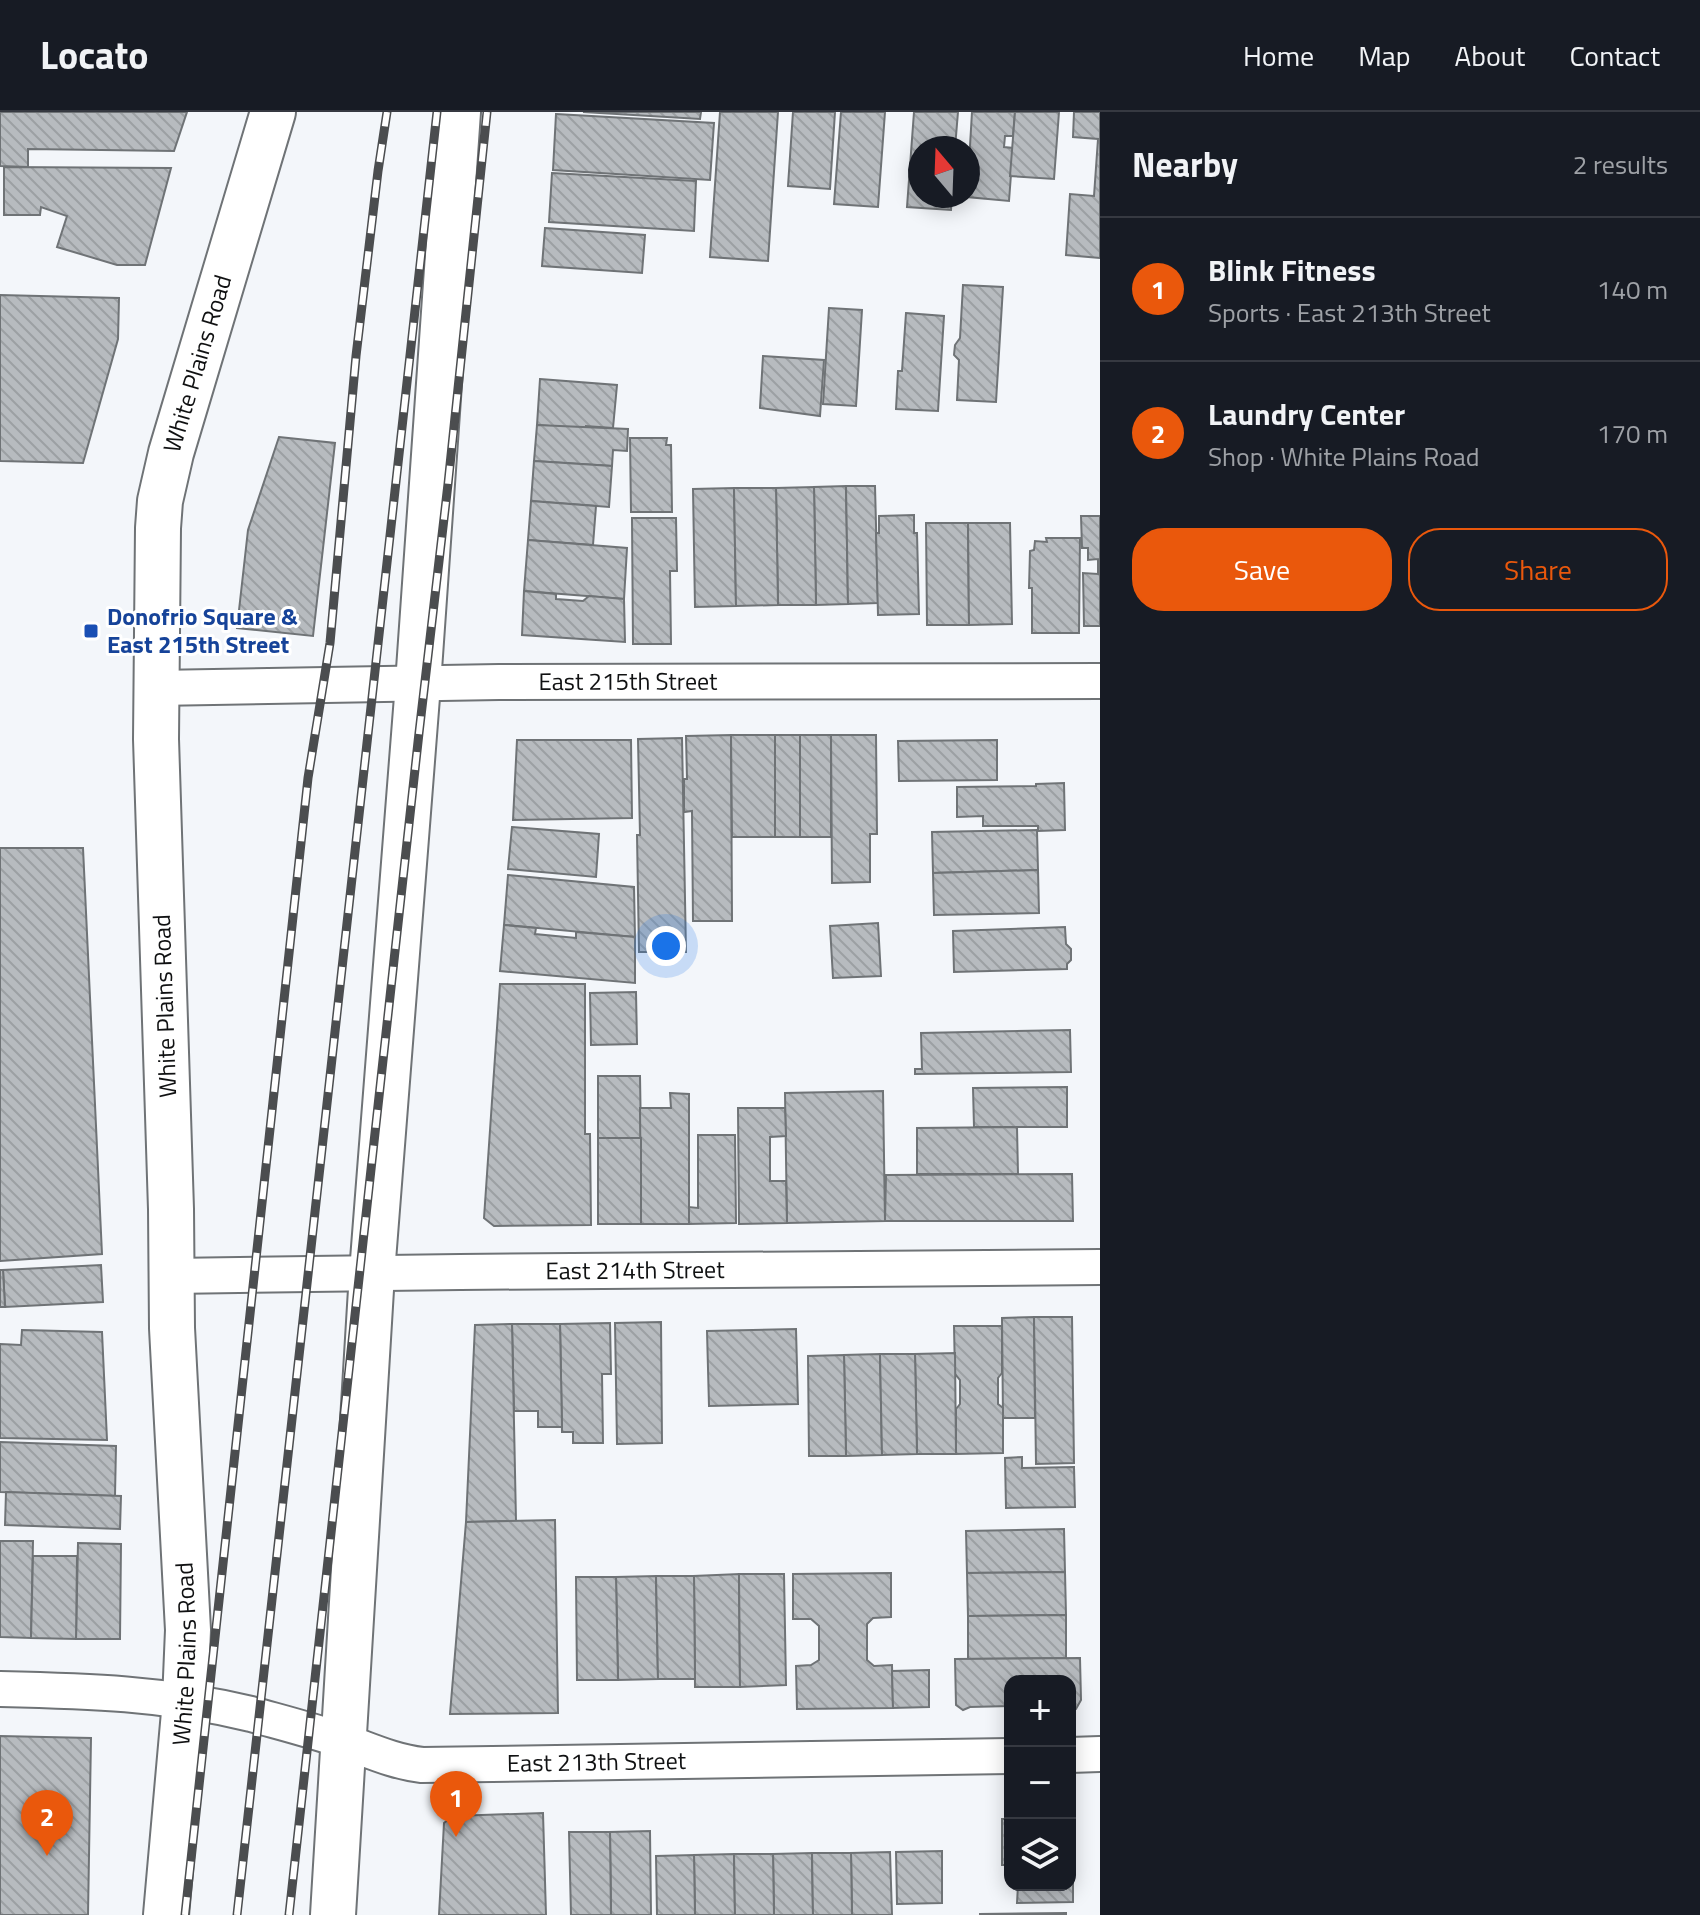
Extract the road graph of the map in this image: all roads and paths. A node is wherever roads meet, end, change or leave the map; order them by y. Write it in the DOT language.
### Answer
graph roads {
  1 [pos="273,112"];
  2 [pos="458,112"];
  3 [pos="1100,681"];
  4 [pos="418,684"];
  5 [pos="156,688"];
  6 [pos="1100,1267"];
  7 [pos="372,1273"];
  8 [pos="171,1276"];
  9 [pos="0,1689"];
  10 [pos="185,1701"];
  11 [pos="344,1741"];
  12 [pos="1100,1754"];
  13 [pos="1076,1755"];
  14 [pos="1004,1756"];
  15 [pos="166,1915"];
  16 [pos="333,1915"];
  1 -- 5 [label="main road, White Plains Road"];
  2 -- 4 [label="main road"];
  3 -- 4 [label="street, East 215th Street"];
  4 -- 5 [label="street, East 215th Street"];
  4 -- 7 [label="main road"];
  5 -- 8 [label="main road, White Plains Road"];
  6 -- 7 [label="street, East 214th Street"];
  7 -- 8 [label="street, East 214th Street"];
  7 -- 11 [label="main road"];
  8 -- 10 [label="main road, White Plains Road"];
  9 -- 10 [label="street, East 213th Street"];
  10 -- 11 [label="street, East 213th Street"];
  10 -- 15 [label="main road, White Plains Road"];
  11 -- 14 [label="street, East 213th Street"];
  11 -- 16 [label="main road"];
  12 -- 13 [label="street"];
}
